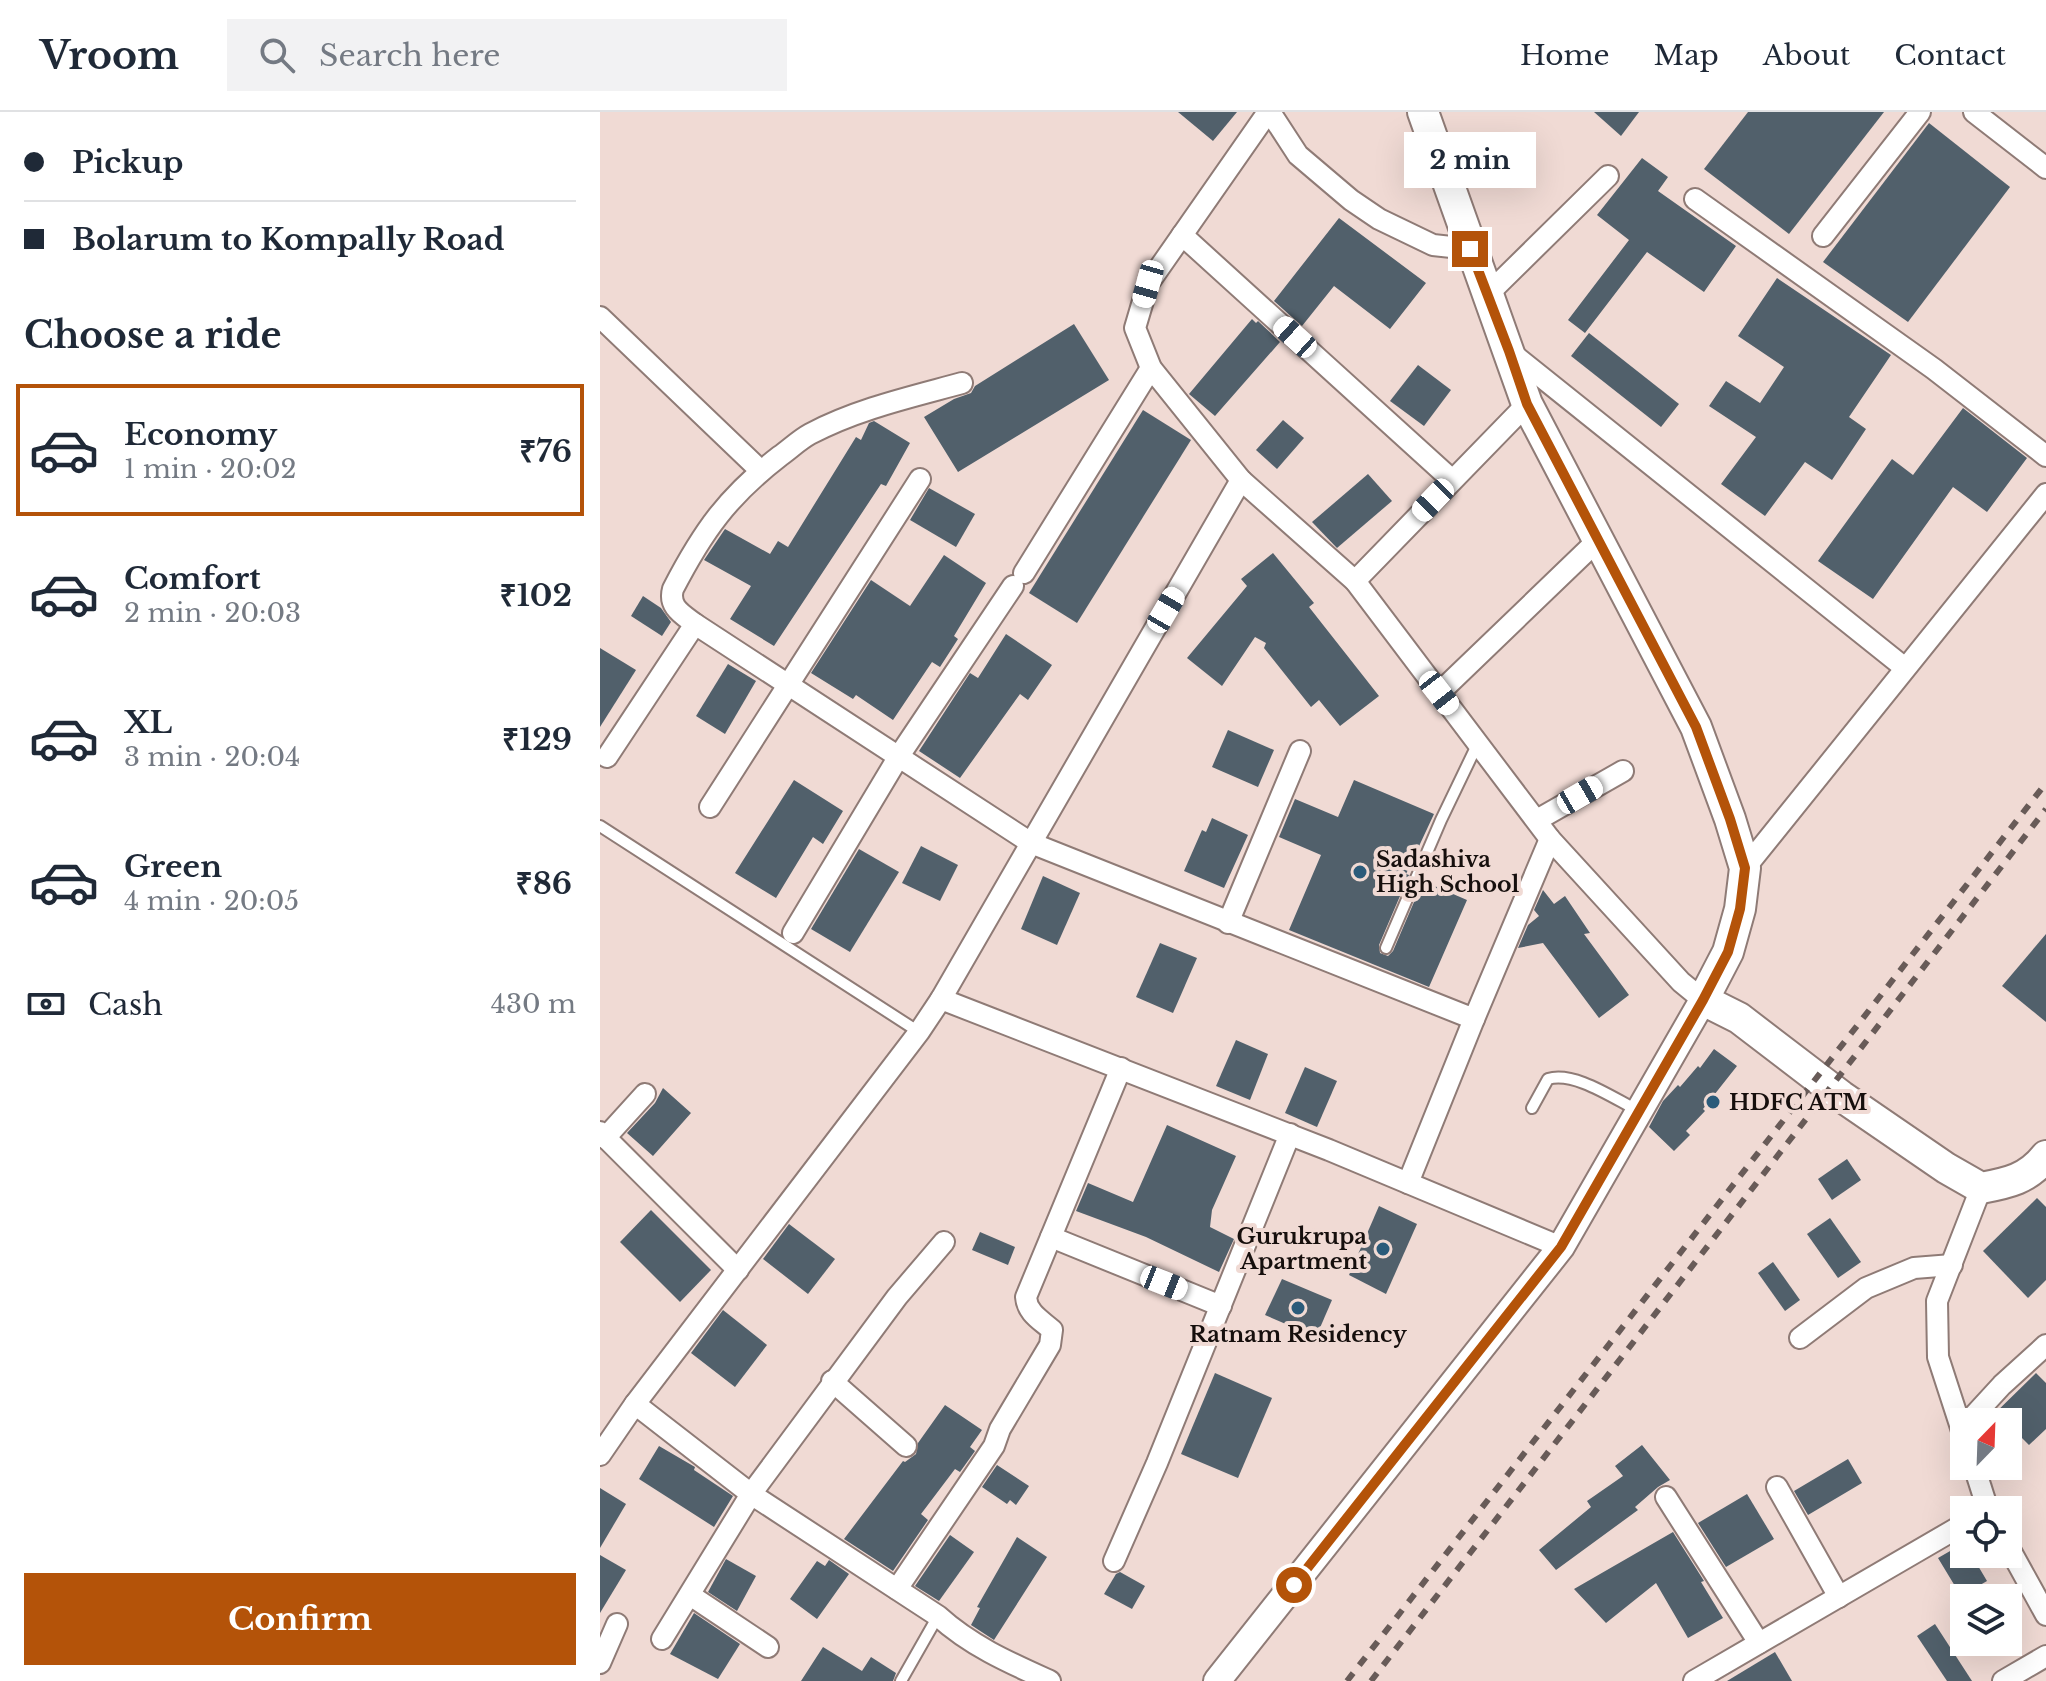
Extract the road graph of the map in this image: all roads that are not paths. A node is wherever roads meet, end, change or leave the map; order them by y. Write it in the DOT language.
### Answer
graph roads {
  1 [pos="1269,112"];
  2 [pos="1423,112"];
  3 [pos="1920,112"];
  4 [pos="1974,112"];
  5 [pos="2046,168"];
  6 [pos="1608,176"];
  7 [pos="1695,199"];
  8 [pos="1182,235"];
  9 [pos="1823,236"];
  10 [pos="1470,249"];
  11 [pos="1486,296"];
  12 [pos="600,317"];
  13 [pos="1509,351"];
  14 [pos="1151,368"];
  15 [pos="962,383"];
  16 [pos="1527,404"];
  17 [pos="2046,456"];
  18 [pos="761,471"];
  19 [pos="920,479"];
  20 [pos="1241,480"];
  21 [pos="1452,480"];
  22 [pos="2046,494"];
  23 [pos="1598,540"];
  24 [pos="1355,581"];
  25 [pos="695,624"];
  26 [pos="1905,668"];
  27 [pos="788,684"];
  28 [pos="1439,693"];
  29 [pos="1478,743"];
  30 [pos="1300,751"];
  31 [pos="899,756"];
  32 [pos="607,757"];
  33 [pos="1623,771"];
  34 [pos="710,807"];
  35 [pos="1537,820"];
  36 [pos="600,826"];
  37 [pos="1550,839"];
  38 [pos="1031,843"];
  39 [pos="1745,868"];
  40 [pos="1228,923"];
  41 [pos="793,933"];
  42 [pos="1386,948"];
  43 [pos="941,999"];
  44 [pos="1703,1000"];
  45 [pos="1474,1019"];
  46 [pos="919,1032"];
  47 [pos="1121,1068"];
  48 [pos="645,1094"];
  49 [pos="1532,1108"];
  50 [pos="1639,1111"];
  51 [pos="1290,1134"];
  52 [pos="602,1135"];
  53 [pos="2046,1156"];
  54 [pos="1408,1183"];
  55 [pos="1981,1188"];
  56 [pos="1051,1237"];
  57 [pos="944,1242"];
  58 [pos="1561,1247"];
  59 [pos="1952,1265"];
  60 [pos="738,1270"];
  61 [pos="1221,1306"];
  62 [pos="1800,1338"];
  63 [pos="2044,1350"];
  64 [pos="832,1381"];
  65 [pos="635,1404"];
  66 [pos="1956,1408"];
  67 [pos="1982,1408"];
  68 [pos="906,1446"];
  69 [pos="600,1455"];
  70 [pos="1777,1487"];
  71 [pos="751,1494"];
  72 [pos="1666,1497"];
  73 [pos="1950,1532"];
  74 [pos="1114,1561"];
  75 [pos="2020,1568"];
  76 [pos="897,1589"];
  77 [pos="690,1595"];
  78 [pos="1839,1597"];
  79 [pos="2046,1615"];
  80 [pos="938,1616"];
  81 [pos="617,1624"];
  82 [pos="662,1639"];
  83 [pos="1759,1643"];
  84 [pos="768,1647"];
  85 [pos="2046,1656"];
  86 [pos="600,1663"];
  87 [pos="901,1681"];
  88 [pos="1050,1681"];
  89 [pos="1217,1681"];
  90 [pos="1694,1681"];
  91 [pos="2003,1681"];
  1 -- 8 [label="street"];
  1 -- 10 [label="street"];
  2 -- 10 [label="main road"];
  3 -- 9 [label="street"];
  4 -- 5 [label="street"];
  6 -- 11 [label="street"];
  7 -- 17 [label="street"];
  8 -- 14 [label="street"];
  8 -- 21 [label="street"];
  10 -- 11 [label="main road"];
  11 -- 13 [label="main road"];
  12 -- 18 [label="street"];
  13 -- 16 [label="main road"];
  13 -- 26 [label="street"];
  14 -- 20 [label="street"];
  14 -- 31 [label="street"];
  15 -- 18 [label="street"];
  16 -- 21 [label="street"];
  16 -- 23 [label="main road"];
  18 -- 25 [label="street"];
  19 -- 27 [label="street"];
  20 -- 24 [label="street"];
  20 -- 38 [label="street"];
  21 -- 24 [label="street"];
  22 -- 26 [label="street"];
  23 -- 28 [label="street"];
  23 -- 39 [label="main road"];
  24 -- 28 [label="street"];
  25 -- 27 [label="street"];
  25 -- 32 [label="street"];
  26 -- 39 [label="street"];
  27 -- 31 [label="street"];
  27 -- 34 [label="street"];
  28 -- 29 [label="street"];
  29 -- 35 [label="street"];
  29 -- 42 [label="lane"];
  30 -- 40 [label="street"];
  31 -- 38 [label="street"];
  31 -- 41 [label="street"];
  33 -- 35 [label="street"];
  35 -- 37 [label="street"];
  36 -- 46 [label="lane"];
  37 -- 44 [label="street"];
  37 -- 45 [label="street"];
  38 -- 40 [label="street"];
  38 -- 43 [label="street"];
  39 -- 44 [label="main road"];
  40 -- 45 [label="street"];
  43 -- 46 [label="street"];
  43 -- 47 [label="street"];
  44 -- 50 [label="street"];
  44 -- 55 [label="main road"];
  45 -- 54 [label="street"];
  46 -- 60 [label="street"];
  47 -- 51 [label="street"];
  47 -- 56 [label="street"];
  48 -- 52 [label="street"];
  49 -- 50 [label="lane"];
  50 -- 58 [label="street"];
  51 -- 54 [label="street"];
  51 -- 61 [label="street"];
  52 -- 60 [label="street"];
  53 -- 55 [label="main road"];
  54 -- 58 [label="street"];
  55 -- 59 [label="street"];
  56 -- 61 [label="street"];
  56 -- 76 [label="street"];
  57 -- 64 [label="street"];
  58 -- 89 [label="street"];
  59 -- 62 [label="street"];
  59 -- 66 [label="street"];
  60 -- 65 [label="street"];
  61 -- 74 [label="street"];
  63 -- 67 [label="street"];
  64 -- 68 [label="street"];
  64 -- 71 [label="street"];
  65 -- 69 [label="street"];
  65 -- 71 [label="street"];
  70 -- 78 [label="street"];
  71 -- 76 [label="street"];
  71 -- 77 [label="street"];
  72 -- 83 [label="street"];
  73 -- 78 [label="street"];
  75 -- 79 [label="street"];
  76 -- 80 [label="street"];
  77 -- 82 [label="street"];
  77 -- 84 [label="street"];
  78 -- 83 [label="street"];
  80 -- 87 [label="lane"];
  80 -- 88 [label="street"];
  81 -- 86 [label="street"];
  83 -- 90 [label="street"];
  85 -- 91 [label="street"];
}
